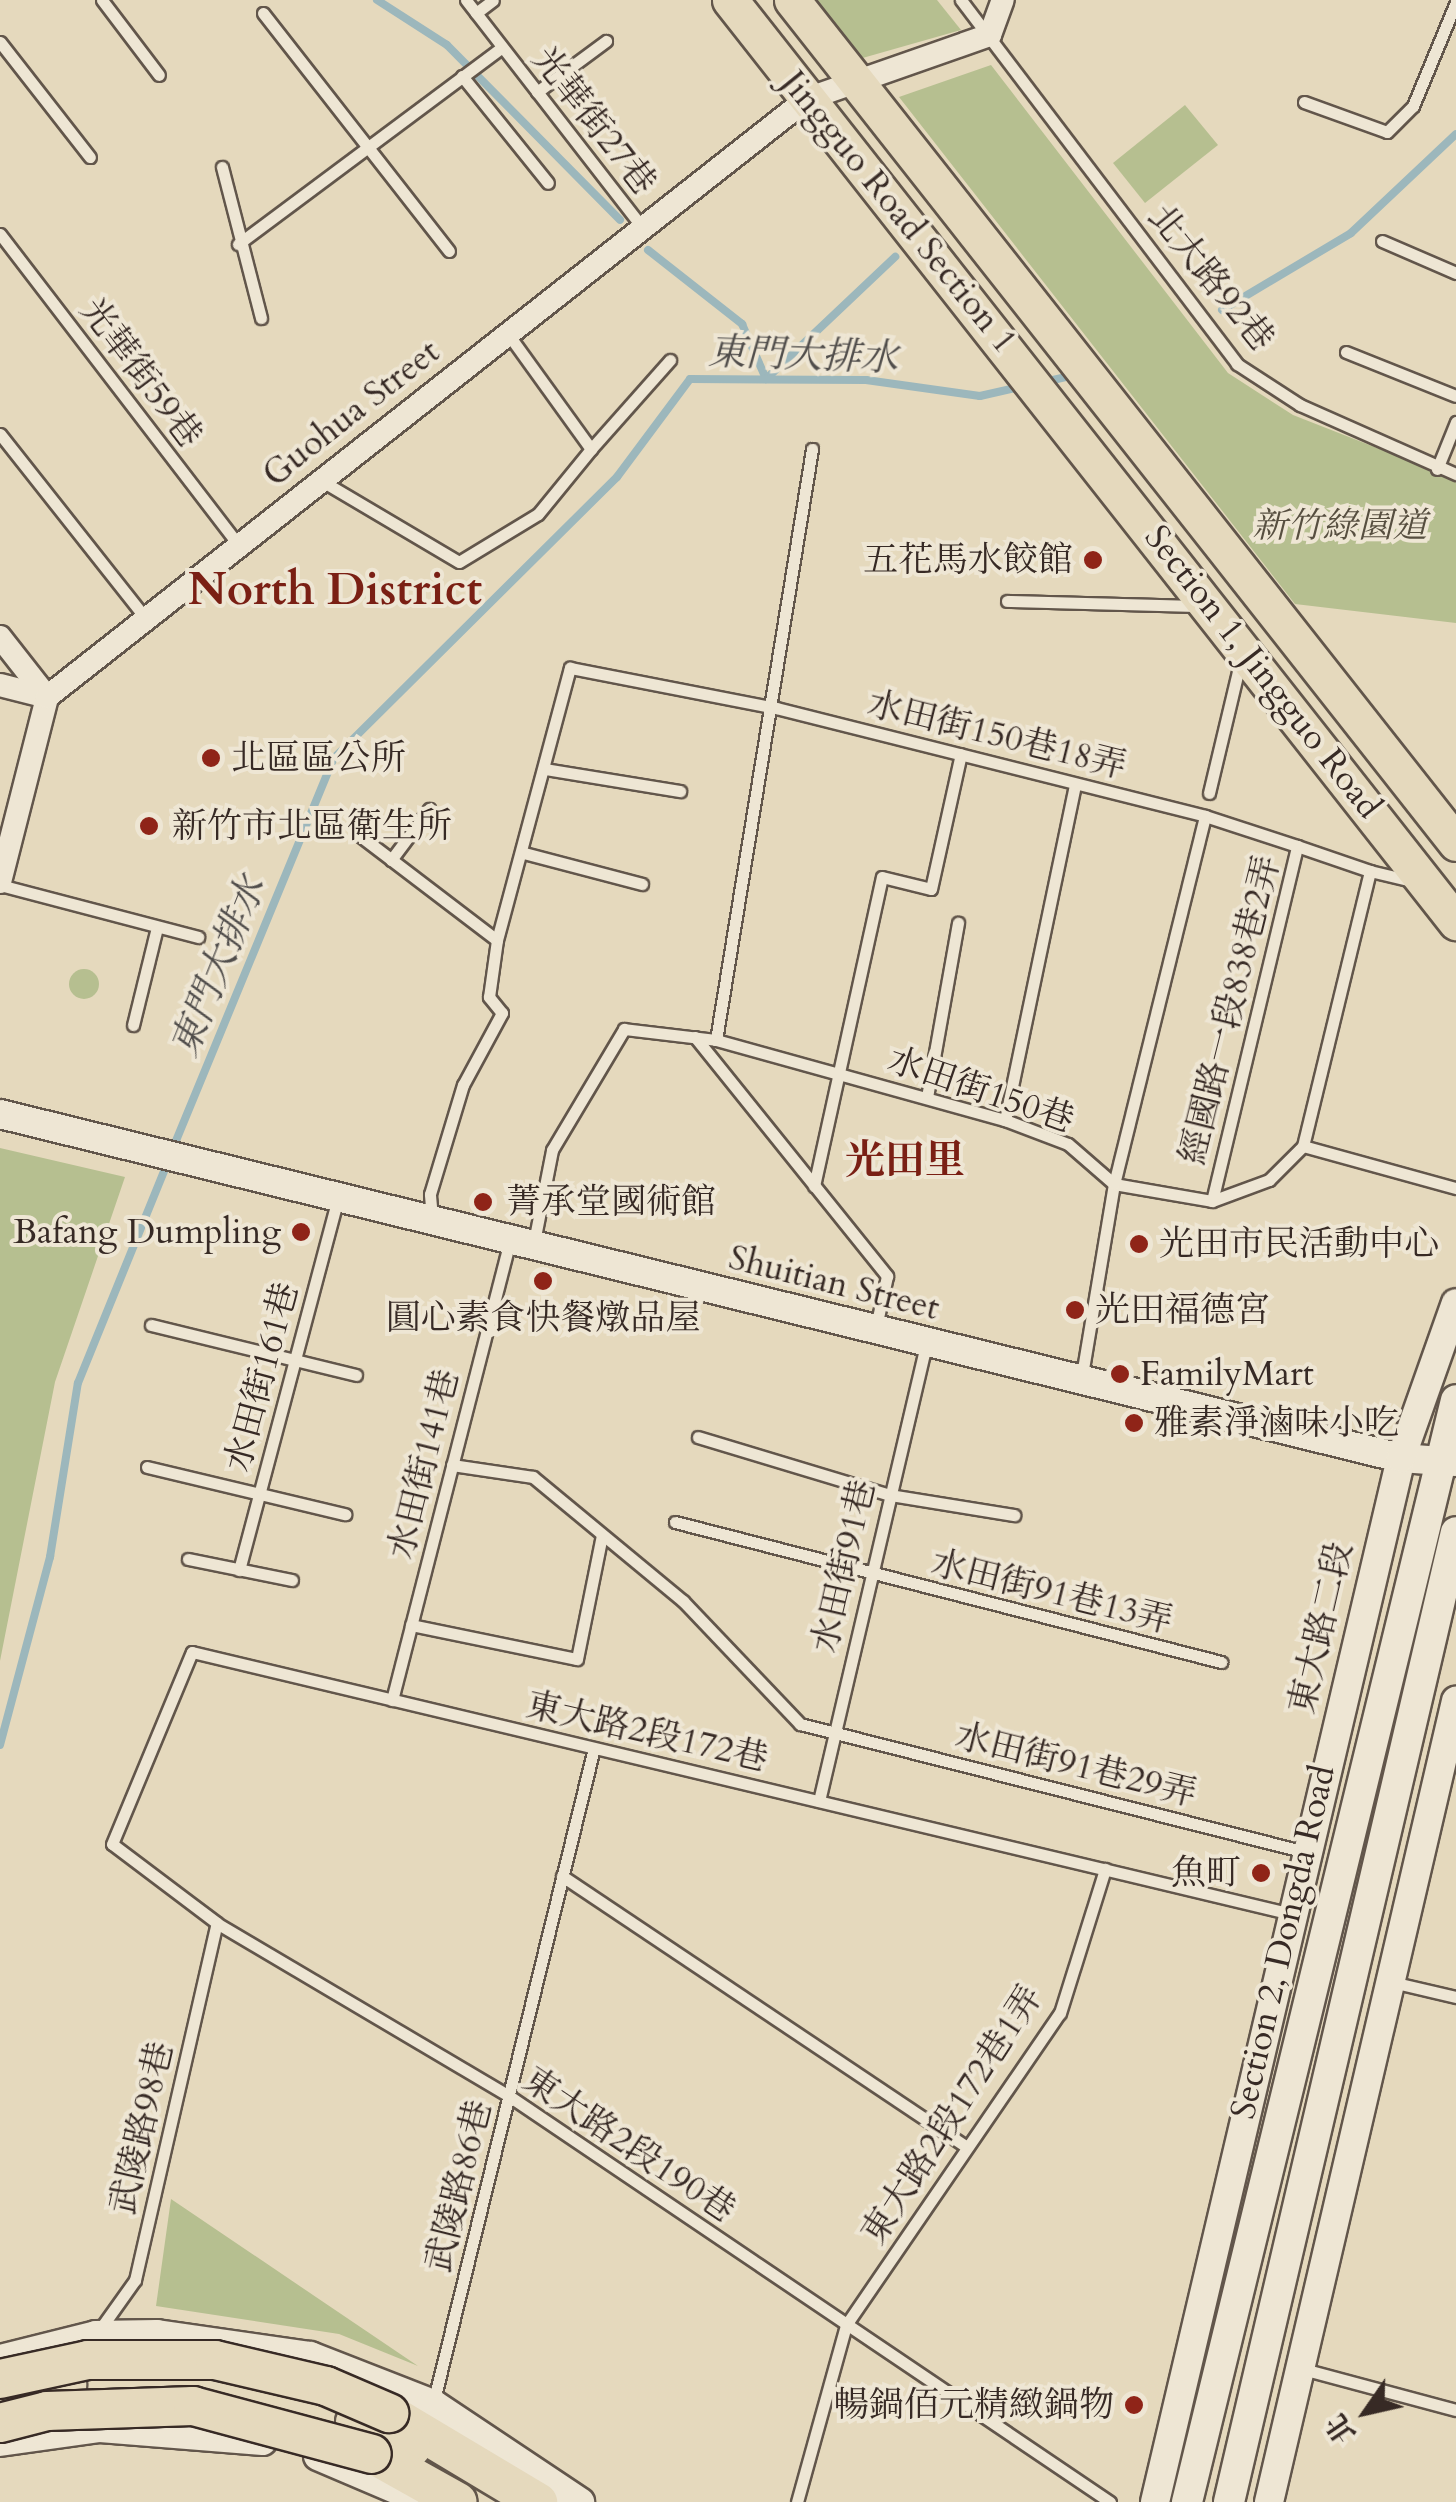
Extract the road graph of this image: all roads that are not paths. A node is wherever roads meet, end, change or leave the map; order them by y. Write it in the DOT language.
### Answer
graph roads {
  1 [pos="102,0"];
  2 [pos="466,0"];
  3 [pos="492,0"];
  4 [pos="730,0"];
  5 [pos="792,0"];
  6 [pos="962,0"];
  7 [pos="1003,0"];
  8 [pos="1456,2"];
  9 [pos="262,13"];
  10 [pos="476,13"];
  11 [pos="990,35"];
  12 [pos="606,41"];
  13 [pos="0,42"];
  14 [pos="502,46"];
  15 [pos="159,74"];
  16 [pos="462,76"];
  17 [pos="858,83"];
  18 [pos="537,92"];
  19 [pos="807,99"];
  20 [pos="1304,102"];
  21 [pos="366,148"];
  22 [pos="90,157"];
  23 [pos="222,167"];
  24 [pos="548,182"];
  25 [pos="643,228"];
  26 [pos="0,234"];
  27 [pos="1382,241"];
  28 [pos="238,244"];
  29 [pos="448,251"];
  30 [pos="1456,272"];
  31 [pos="261,318"];
  32 [pos="508,334"];
  33 [pos="1346,352"];
  34 [pos="670,360"];
  35 [pos="1456,396"];
  36 [pos="1118,406"];
  37 [pos="1456,422"];
  38 [pos="1070,423"];
  39 [pos="0,434"];
  40 [pos="591,449"];
  41 [pos="812,449"];
  42 [pos="1437,469"];
  43 [pos="1456,474"];
  44 [pos="322,481"];
  45 [pos="239,546"];
  46 [pos="1006,601"];
  47 [pos="1214,606"];
  48 [pos="146,620"];
  49 [pos="0,636"];
  50 [pos="1244,645"];
  51 [pos="0,685"];
  52 [pos="47,697"];
  53 [pos="776,708"];
  54 [pos="961,754"];
  55 [pos="545,769"];
  56 [pos="1075,785"];
  57 [pos="680,790"];
  58 [pos="1209,792"];
  59 [pos="429,809"];
  60 [pos="1205,816"];
  61 [pos="359,835"];
  62 [pos="5,836"];
  63 [pos="1456,844"];
  64 [pos="1297,846"];
  65 [pos="524,852"];
  66 [pos="391,860"];
  67 [pos="1370,871"];
  68 [pos="0,884"];
  69 [pos="642,884"];
  70 [pos="1427,884"];
  71 [pos="1456,922"];
  72 [pos="958,923"];
  73 [pos="157,927"];
  74 [pos="198,938"];
  75 [pos="497,940"];
  76 [pos="132,1025"];
  77 [pos="624,1029"];
  78 [pos="695,1037"];
  79 [pos="716,1040"];
  80 [pos="837,1071"];
  81 [pos="927,1097"];
  82 [pos="0,1114"];
  83 [pos="1005,1120"];
  84 [pos="1303,1146"];
  85 [pos="1114,1184"];
  86 [pos="814,1186"];
  87 [pos="1456,1188"];
  88 [pos="338,1198"];
  89 [pos="1212,1201"];
  90 [pos="432,1223"];
  91 [pos="521,1245"];
  92 [pos="1456,1303"];
  93 [pos="151,1325"];
  94 [pos="875,1331"];
  95 [pos="926,1344"];
  96 [pos="294,1360"];
  97 [pos="356,1374"];
  98 [pos="1081,1380"];
  99 [pos="1456,1400"];
  100 [pos="698,1437"];
  101 [pos="1401,1458"];
  102 [pos="1446,1462"];
  103 [pos="452,1465"];
  104 [pos="147,1467"];
  105 [pos="260,1494"];
  106 [pos="890,1494"];
  107 [pos="344,1514"];
  108 [pos="1014,1515"];
  109 [pos="676,1522"];
  110 [pos="1456,1532"];
  111 [pos="602,1534"];
  112 [pos="188,1559"];
  113 [pos="239,1570"];
  114 [pos="870,1575"];
  115 [pos="292,1580"];
  116 [pos="411,1626"];
  117 [pos="1221,1662"];
  118 [pos="392,1700"];
  119 [pos="1456,1701"];
  120 [pos="833,1732"];
  121 [pos="594,1748"];
  122 [pos="819,1801"];
  123 [pos="112,1844"];
  124 [pos="1306,1852"];
  125 [pos="1105,1869"];
  126 [pos="562,1876"];
  127 [pos="1292,1914"];
  128 [pos="218,1923"];
  129 [pos="1396,1983"];
  130 [pos="1456,1997"];
  131 [pos="509,2096"];
  132 [pos="966,2146"];
  133 [pos="846,2325"];
  134 [pos="85,2343"];
  135 [pos="0,2359"];
  136 [pos="1303,2369"];
  137 [pos="433,2404"];
  138 [pos="4,2410"];
  139 [pos="1456,2410"];
  140 [pos="83,2430"];
  141 [pos="416,2501"];
  142 [pos="458,2502"];
  143 [pos="499,2502"];
  144 [pos="538,2502"];
  145 [pos="580,2502"];
  146 [pos="796,2502"];
  147 [pos="1110,2502"];
  148 [pos="1155,2502"];
  149 [pos="1187,2502"];
  150 [pos="1230,2502"];
  151 [pos="1269,2502"];
  1 -- 15 [label="lane"];
  2 -- 10 [label="lane, 光華街27巷"];
  3 -- 10 [label="lane"];
  4 -- 19 [label="main road, Jingguo Road Section 1"];
  5 -- 17 [label="main road, Jingguo Road Section 1"];
  6 -- 11 [label="lane, 北大路92巷"];
  7 -- 11 [label="street"];
  8 -- 20 [label="lane"];
  9 -- 21 [label="lane"];
  10 -- 14 [label="lane, 光華街27巷"];
  11 -- 17 [label="street, Guohua Street"];
  11 -- 42 [label="lane, 北大路92巷"];
  12 -- 18 [label="lane"];
  13 -- 22 [label="lane"];
  14 -- 16 [label="lane"];
  14 -- 18 [label="lane, 光華街27巷"];
  16 -- 21 [label="lane"];
  16 -- 24 [label="lane"];
  17 -- 19 [label="street, Guohua Street"];
  17 -- 36 [label="main road, Jingguo Road Section 1"];
  18 -- 25 [label="lane, 光華街27巷"];
  19 -- 25 [label="street, Guohua Street"];
  19 -- 38 [label="main road, Jingguo Road Section 1"];
  21 -- 28 [label="lane"];
  21 -- 29 [label="lane"];
  23 -- 28 [label="lane"];
  25 -- 32 [label="street, Guohua Street"];
  26 -- 45 [label="lane, 光華街59巷"];
  27 -- 30 [label="lane"];
  28 -- 31 [label="lane"];
  32 -- 40 [label="lane"];
  32 -- 44 [label="street, Guohua Street"];
  33 -- 35 [label="lane"];
  34 -- 40 [label="lane"];
  36 -- 63 [label="main road, Section 1, Jingguo Road"];
  37 -- 42 [label="lane"];
  38 -- 47 [label="main road, Section 1, Jingguo Road"];
  39 -- 48 [label="lane"];
  40 -- 44 [label="lane"];
  41 -- 53 [label="lane"];
  42 -- 43 [label="lane, 北大路92巷"];
  44 -- 45 [label="street, Guohua Street"];
  45 -- 48 [label="street, Guohua Street"];
  46 -- 47 [label="lane"];
  47 -- 50 [label="main road, Section 1, Jingguo Road"];
  48 -- 52 [label="street, Guohua Street"];
  49 -- 52 [label="street"];
  50 -- 58 [label="lane"];
  50 -- 70 [label="main road, Section 1, Jingguo Road"];
  51 -- 52 [label="street"];
  52 -- 62 [label="street"];
  53 -- 54 [label="lane, 水田街150巷18弄"];
  53 -- 55 [label="lane, 水田街150巷18弄"];
  53 -- 79 [label="lane"];
  54 -- 56 [label="lane, 水田街150巷18弄"];
  54 -- 80 [label="lane"];
  55 -- 57 [label="lane"];
  55 -- 65 [label="lane"];
  56 -- 60 [label="lane, 水田街150巷18弄"];
  56 -- 83 [label="lane"];
  59 -- 66 [label="lane"];
  60 -- 64 [label="lane, 水田街150巷18弄"];
  60 -- 85 [label="lane"];
  61 -- 66 [label="lane"];
  62 -- 68 [label="street"];
  64 -- 67 [label="lane, 經國路一段838巷2弄"];
  64 -- 89 [label="lane, 經國路一段838巷2弄"];
  65 -- 69 [label="lane"];
  65 -- 75 [label="lane"];
  66 -- 75 [label="lane"];
  67 -- 70 [label="lane, 經國路一段838巷2弄"];
  67 -- 84 [label="lane"];
  68 -- 73 [label="lane"];
  70 -- 71 [label="main road, Section 1, Jingguo Road"];
  72 -- 81 [label="lane"];
  73 -- 74 [label="lane"];
  73 -- 76 [label="lane"];
  75 -- 90 [label="lane"];
  77 -- 78 [label="lane, 水田街150巷"];
  77 -- 91 [label="lane, 水田街141巷"];
  78 -- 79 [label="lane, 水田街150巷"];
  78 -- 86 [label="lane"];
  79 -- 80 [label="lane, 水田街150巷"];
  80 -- 81 [label="lane, 水田街150巷"];
  80 -- 86 [label="lane"];
  81 -- 83 [label="lane, 水田街150巷"];
  82 -- 88 [label="street, Shuitian Street"];
  83 -- 85 [label="lane, 水田街150巷"];
  84 -- 87 [label="lane"];
  84 -- 89 [label="lane"];
  85 -- 89 [label="lane"];
  85 -- 98 [label="lane"];
  86 -- 94 [label="lane"];
  88 -- 90 [label="street, Shuitian Street"];
  88 -- 96 [label="lane, 水田街161巷"];
  90 -- 91 [label="street, Shuitian Street"];
  91 -- 94 [label="street, Shuitian Street"];
  91 -- 103 [label="lane, 水田街141巷"];
  92 -- 101 [label="street, 東大路二段"];
  93 -- 96 [label="lane"];
  94 -- 95 [label="street, Shuitian Street"];
  95 -- 98 [label="street, Shuitian Street"];
  95 -- 106 [label="lane, 水田街91巷"];
  96 -- 97 [label="lane"];
  96 -- 105 [label="lane, 水田街161巷"];
  98 -- 101 [label="street, Shuitian Street"];
  99 -- 102 [label="main road, Section 2, Dongda Road"];
  100 -- 106 [label="lane"];
  101 -- 102 [label="street, Shuitian Street"];
  101 -- 124 [label="street, 東大路二段"];
  102 -- 149 [label="main road, Section 2, Dongda Road"];
  103 -- 111 [label="lane, 水田街91巷29弄"];
  103 -- 116 [label="lane, 水田街141巷"];
  104 -- 105 [label="lane"];
  105 -- 107 [label="lane"];
  105 -- 113 [label="lane, 水田街161巷"];
  106 -- 108 [label="lane"];
  106 -- 114 [label="lane, 水田街91巷"];
  109 -- 114 [label="lane, 水田街91巷13弄"];
  110 -- 150 [label="main road, Section 2, Dongda Road"];
  111 -- 116 [label="lane"];
  111 -- 120 [label="lane, 水田街91巷29弄"];
  112 -- 113 [label="lane"];
  113 -- 115 [label="lane"];
  114 -- 117 [label="lane, 水田街91巷13弄"];
  114 -- 120 [label="lane, 水田街91巷"];
  116 -- 118 [label="lane, 水田街141巷"];
  118 -- 121 [label="lane, 東大路2段172巷"];
  118 -- 123 [label="lane, 東大路2段172巷"];
  119 -- 129 [label="street"];
  120 -- 122 [label="lane, 水田街91巷"];
  120 -- 124 [label="lane, 水田街91巷29弄"];
  121 -- 122 [label="lane, 東大路2段172巷"];
  121 -- 126 [label="lane, 武陵路86巷"];
  122 -- 125 [label="lane, 東大路2段172巷"];
  123 -- 128 [label="lane, 東大路2段190巷"];
  124 -- 127 [label="street, 東大路二段"];
  125 -- 127 [label="lane, 東大路2段172巷"];
  125 -- 132 [label="lane, 東大路2段172巷1弄"];
  126 -- 131 [label="lane, 武陵路86巷"];
  126 -- 132 [label="lane"];
  127 -- 148 [label="street, 東大路二段"];
  128 -- 131 [label="lane, 東大路2段190巷"];
  128 -- 134 [label="lane, 武陵路98巷"];
  129 -- 130 [label="lane"];
  129 -- 136 [label="street"];
  131 -- 133 [label="lane, 東大路2段190巷"];
  131 -- 137 [label="lane, 武陵路86巷"];
  132 -- 133 [label="lane, 東大路2段172巷1弄"];
  133 -- 146 [label="lane, 東大路2段172巷1弄"];
  133 -- 147 [label="lane, 東大路2段190巷"];
  134 -- 135 [label="street"];
  134 -- 137 [label="street"];
  134 -- 138 [label="street"];
  134 -- 140 [label="street"];
  136 -- 139 [label="lane"];
  136 -- 151 [label="street"];
  137 -- 145 [label="street"];
  138 -- 140 [label="street"];
  138 -- 142 [label="highway, bridge"];
  138 -- 143 [label="highway"];
  138 -- 144 [label="highway, bridge"];
  140 -- 141 [label="street"];
}
